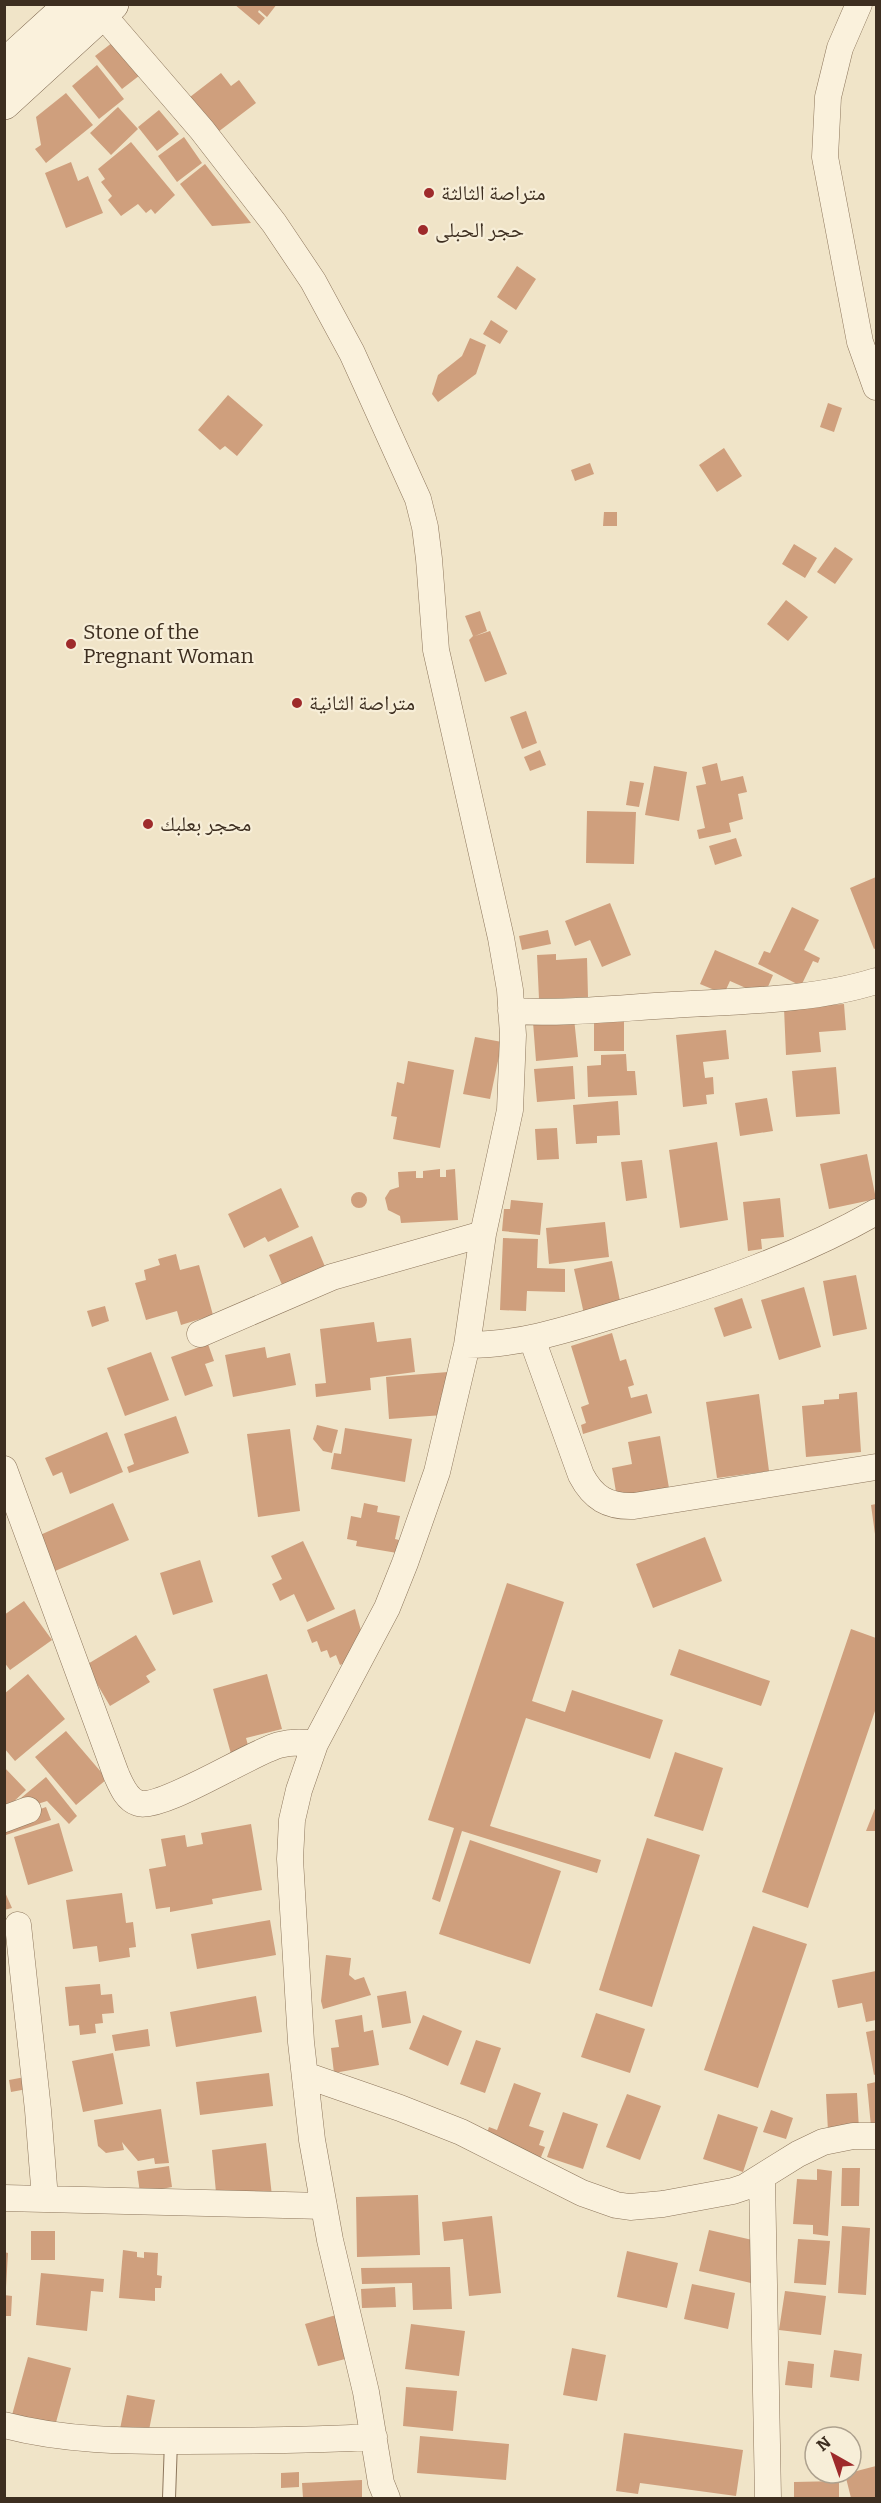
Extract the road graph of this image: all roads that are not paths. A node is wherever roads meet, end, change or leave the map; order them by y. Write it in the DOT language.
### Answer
graph roads {
  1 [pos="859,4"];
  2 [pos="95,8"];
  3 [pos="4,66"];
  4 [pos="4,103"];
  5 [pos="876,387"];
  6 [pos="876,981"];
  7 [pos="511,1011"];
  8 [pos="876,1212"];
  9 [pos="483,1234"];
  10 [pos="200,1334"];
  11 [pos="532,1339"];
  12 [pos="467,1345"];
  13 [pos="876,1467"];
  14 [pos="4,1469"];
  15 [pos="315,1744"];
  16 [pos="18,1925"];
  17 [pos="305,2075"];
  18 [pos="876,2136"];
  19 [pos="762,2178"];
  20 [pos="4,2198"];
  21 [pos="45,2199"];
  22 [pos="324,2206"];
  23 [pos="4,2425"];
  24 [pos="374,2437"];
  25 [pos="171,2441"];
  26 [pos="169,2499"];
  27 [pos="387,2499"];
  28 [pos="768,2499"];
  1 -- 5 [label="street"];
  2 -- 3 [label="main road"];
  2 -- 4 [label="main road"];
  2 -- 7 [label="street"];
  6 -- 7 [label="street"];
  7 -- 9 [label="street"];
  8 -- 11 [label="street"];
  9 -- 10 [label="street"];
  9 -- 12 [label="street"];
  11 -- 12 [label="street"];
  11 -- 13 [label="street"];
  12 -- 15 [label="street"];
  14 -- 15 [label="street"];
  15 -- 17 [label="street"];
  16 -- 21 [label="street"];
  17 -- 19 [label="street"];
  17 -- 22 [label="street"];
  18 -- 19 [label="street"];
  19 -- 28 [label="street"];
  20 -- 21 [label="street"];
  21 -- 22 [label="street"];
  22 -- 24 [label="street"];
  23 -- 25 [label="street"];
  24 -- 25 [label="street"];
  24 -- 27 [label="street"];
  25 -- 26 [label="lane"];
}
